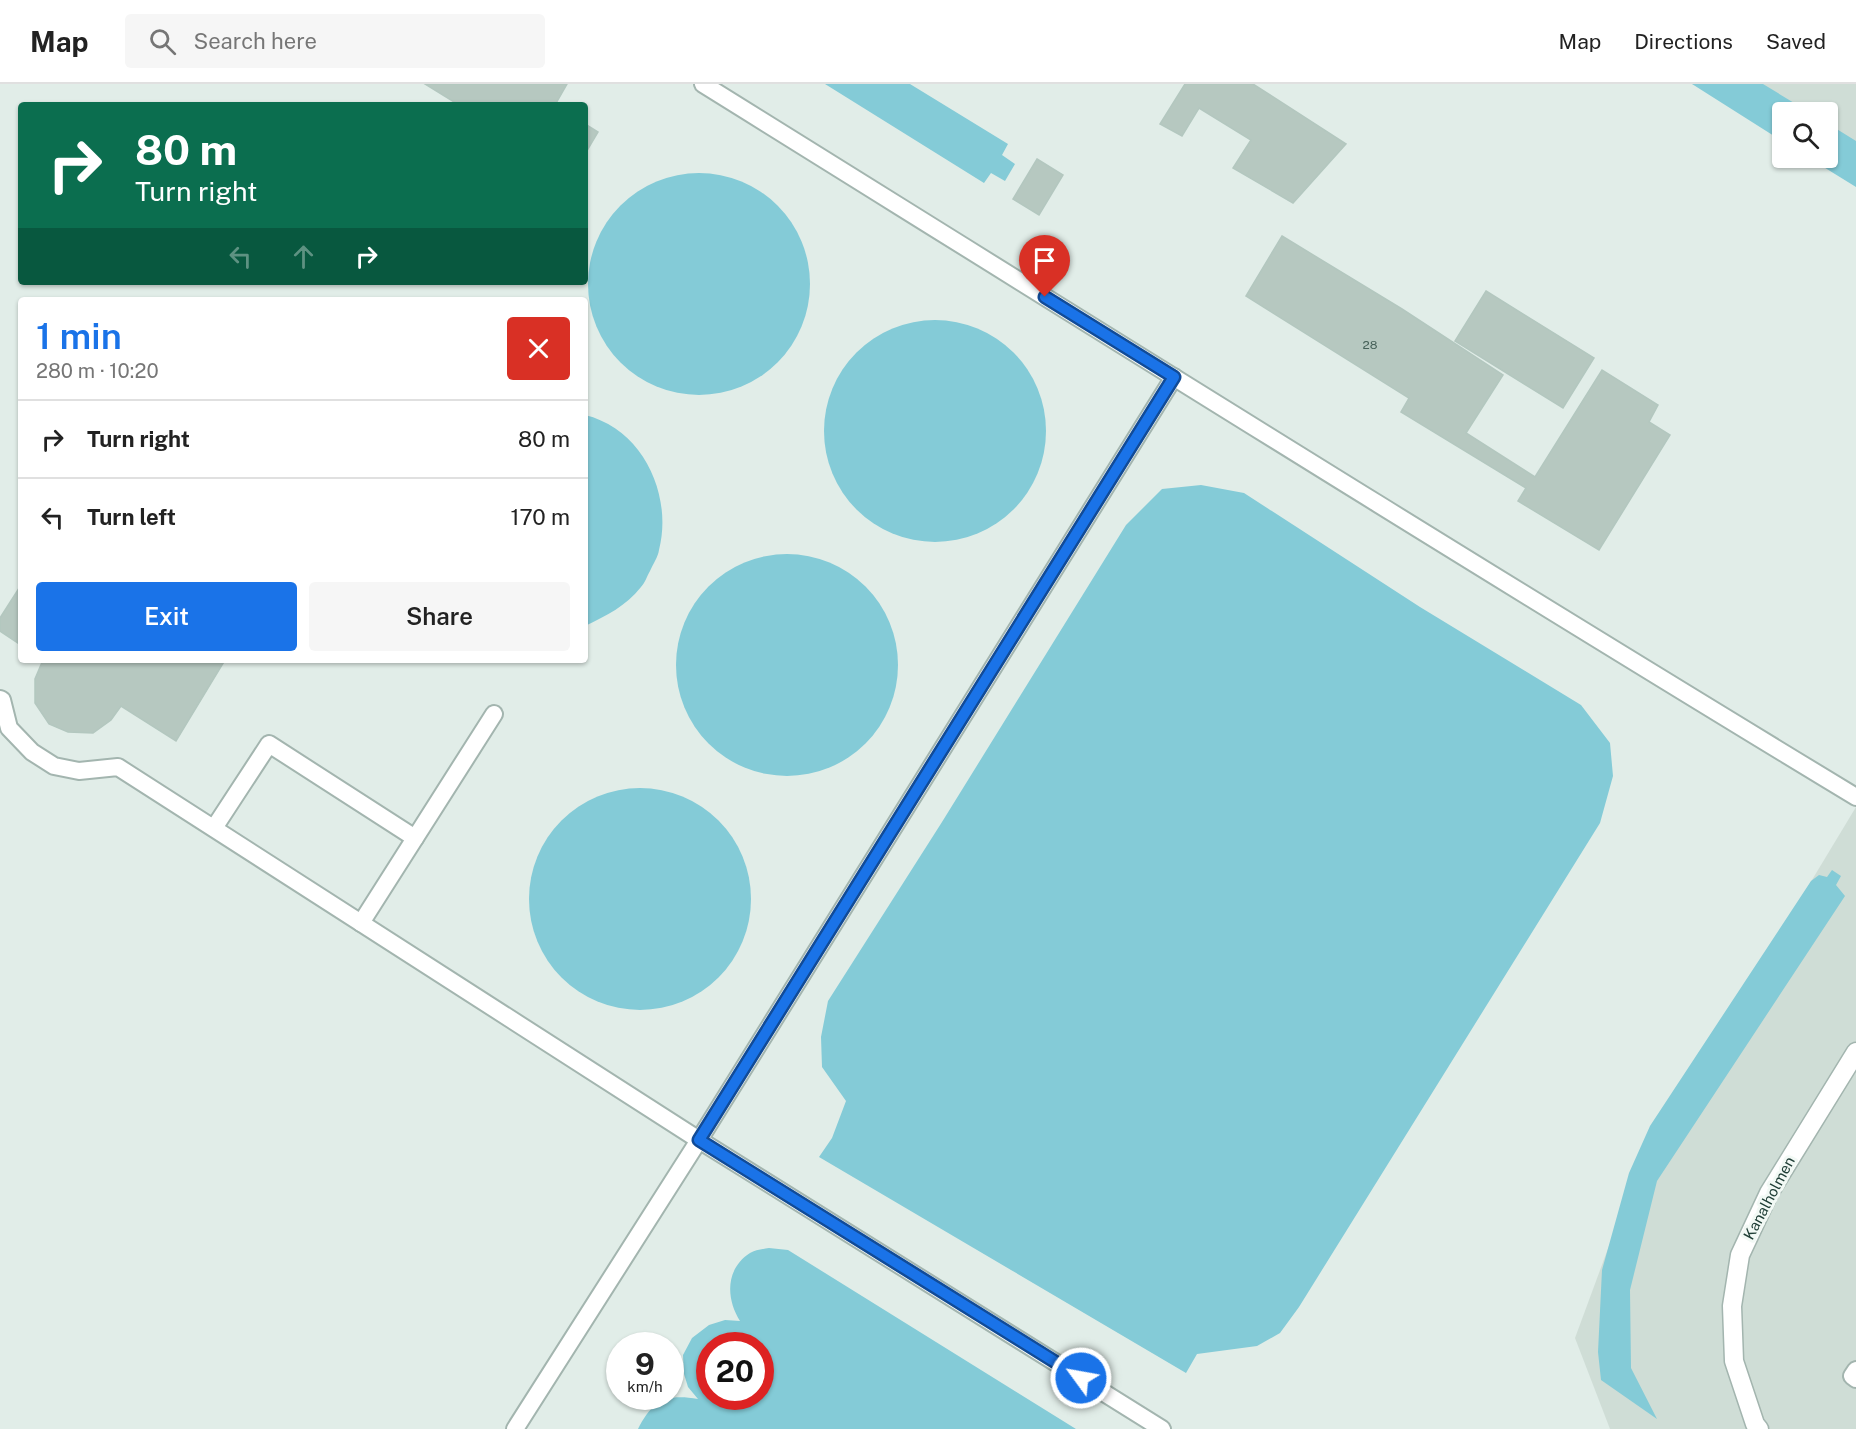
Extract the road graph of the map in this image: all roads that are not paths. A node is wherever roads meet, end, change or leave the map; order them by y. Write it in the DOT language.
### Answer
graph roads {
  1 [pos="703,84"];
  2 [pos="1174,377"];
  3 [pos="0,699"];
  4 [pos="494,714"];
  5 [pos="1856,797"];
  6 [pos="214,828"];
  7 [pos="415,838"];
  8 [pos="361,923"];
  9 [pos="1856,1052"];
  10 [pos="699,1140"];
  11 [pos="1856,1370"];
  12 [pos="1856,1379"];
  13 [pos="515,1429"];
  14 [pos="1162,1429"];
  15 [pos="1759,1429"];
  1 -- 2 [label="lane"];
  2 -- 5 [label="lane"];
  2 -- 10 [label="lane"];
  3 -- 6 [label="lane"];
  4 -- 7 [label="lane"];
  6 -- 7 [label="lane"];
  6 -- 8 [label="lane"];
  7 -- 8 [label="lane"];
  8 -- 10 [label="lane"];
  9 -- 15 [label="street, Kanalholmen"];
  10 -- 13 [label="lane"];
  10 -- 14 [label="lane"];
  11 -- 12 [label="lane"];
}
